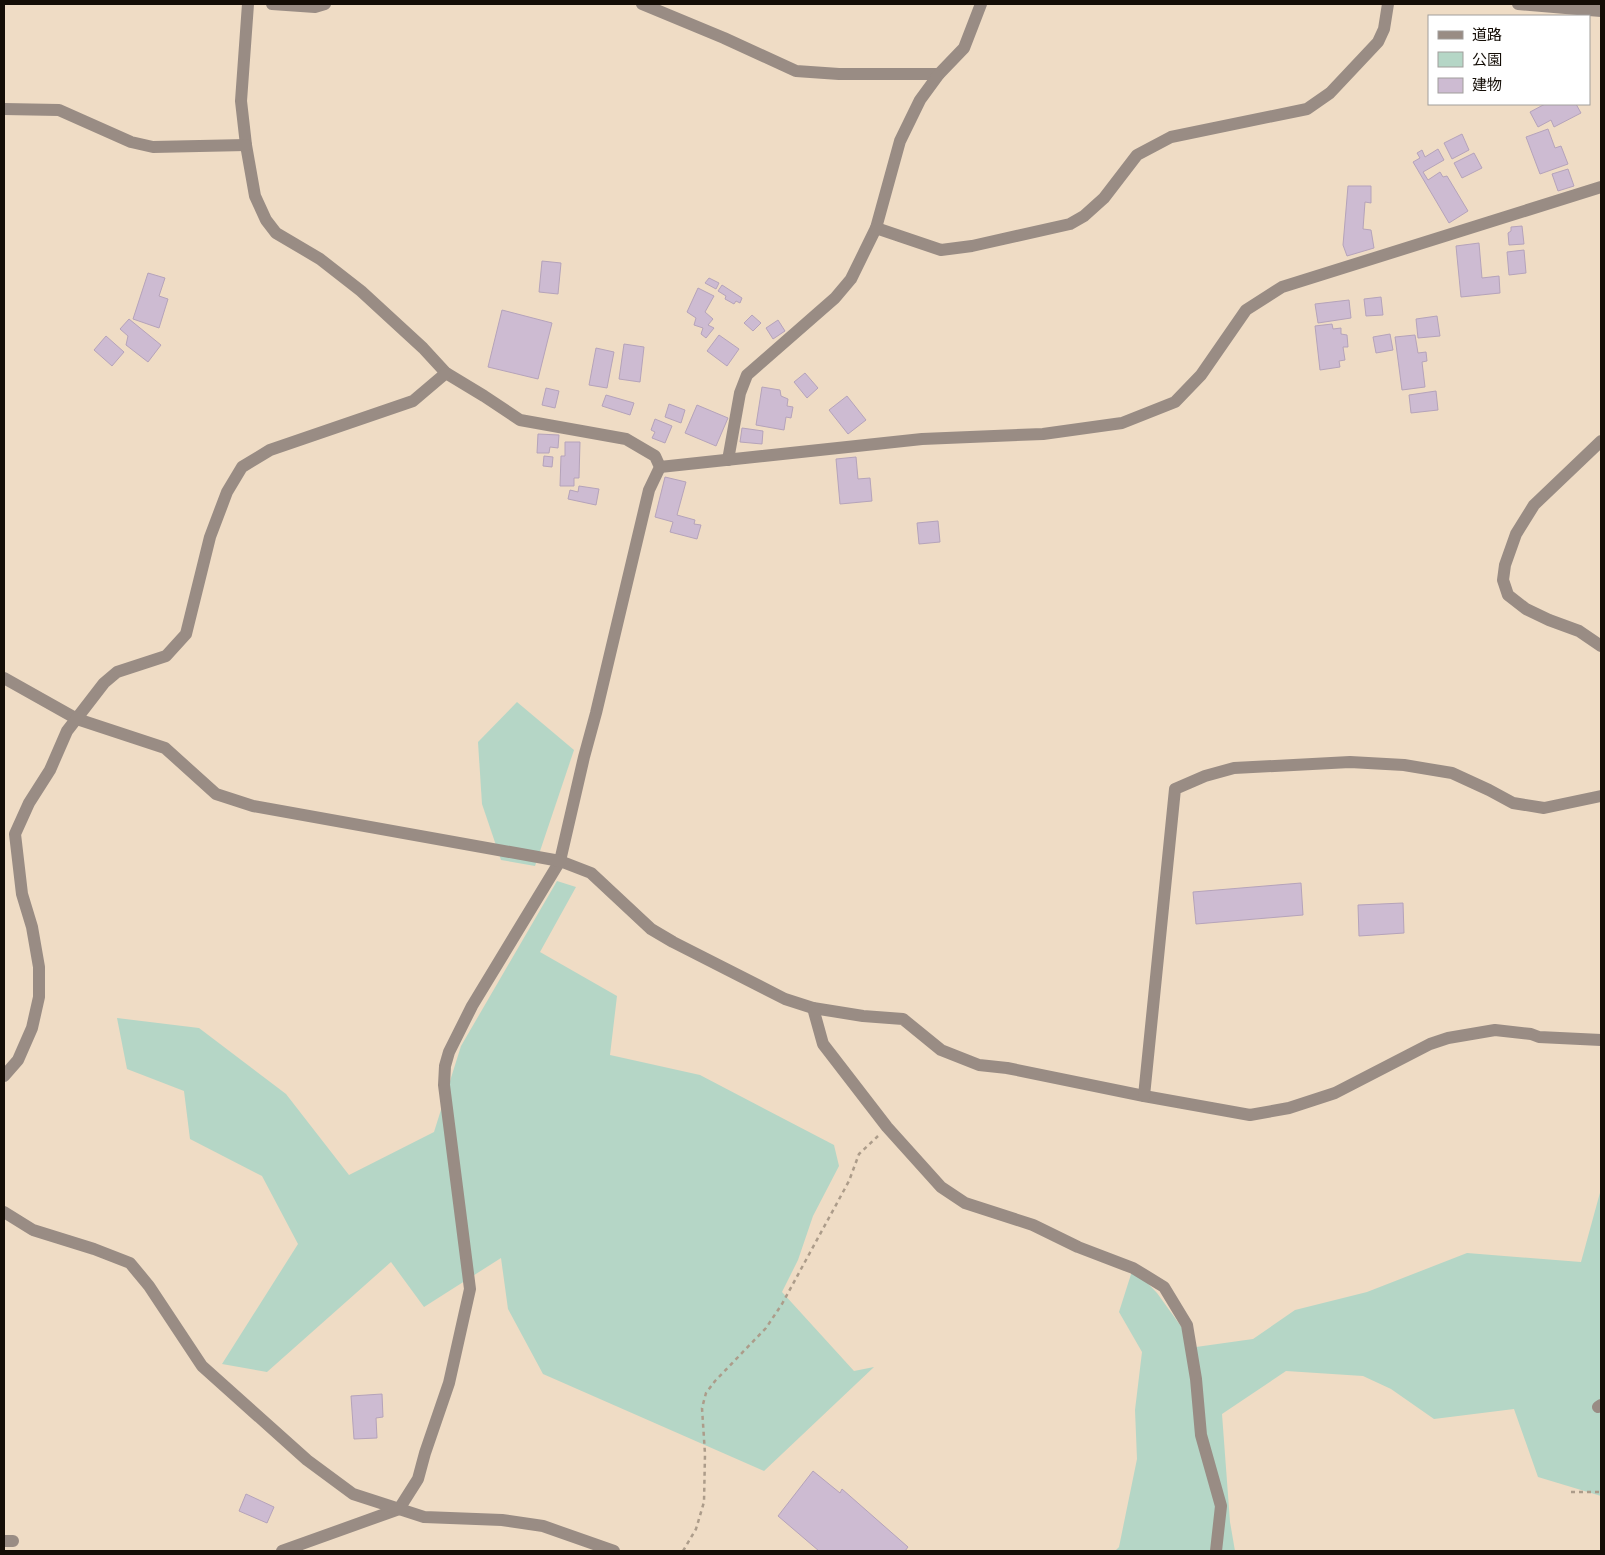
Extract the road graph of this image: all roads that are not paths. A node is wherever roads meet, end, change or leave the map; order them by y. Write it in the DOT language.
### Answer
graph roads {
  1 [pos="248,4"];
  2 [pos="272,4"];
  3 [pos="325,4"];
  4 [pos="642,4"];
  5 [pos="981,4"];
  6 [pos="1388,4"];
  7 [pos="1518,4"];
  8 [pos="1601,12"];
  9 [pos="938,74"];
  10 [pos="4,109"];
  11 [pos="246,145"];
  12 [pos="1601,187"];
  13 [pos="876,228"];
  14 [pos="446,372"];
  15 [pos="1601,441"];
  16 [pos="728,460"];
  17 [pos="660,467"];
  18 [pos="1601,646"];
  19 [pos="4,678"];
  20 [pos="77,719"];
  21 [pos="1601,796"];
  22 [pos="560,861"];
  23 [pos="813,1008"];
  24 [pos="1601,1040"];
  25 [pos="4,1076"];
  26 [pos="1144,1096"];
  27 [pos="4,1212"];
  28 [pos="399,1509"];
  29 [pos="282,1551"];
  30 [pos="614,1551"];
  31 [pos="1216,1551"];
  1 -- 11 [label="street"];
  2 -- 3 [label="street"];
  4 -- 9 [label="street"];
  5 -- 9 [label="street"];
  6 -- 13 [label="street"];
  7 -- 8 [label="street"];
  9 -- 13 [label="street"];
  10 -- 11 [label="street"];
  11 -- 14 [label="street"];
  12 -- 16 [label="street"];
  13 -- 16 [label="street"];
  14 -- 17 [label="street"];
  14 -- 20 [label="street"];
  15 -- 18 [label="street"];
  16 -- 17 [label="street"];
  17 -- 22 [label="street"];
  19 -- 20 [label="street"];
  20 -- 22 [label="street"];
  20 -- 25 [label="street"];
  21 -- 26 [label="street"];
  22 -- 23 [label="street"];
  22 -- 28 [label="street"];
  23 -- 26 [label="street"];
  23 -- 31 [label="street"];
  24 -- 26 [label="street"];
  27 -- 28 [label="street"];
  28 -- 29 [label="street"];
  28 -- 30 [label="street"];
}
